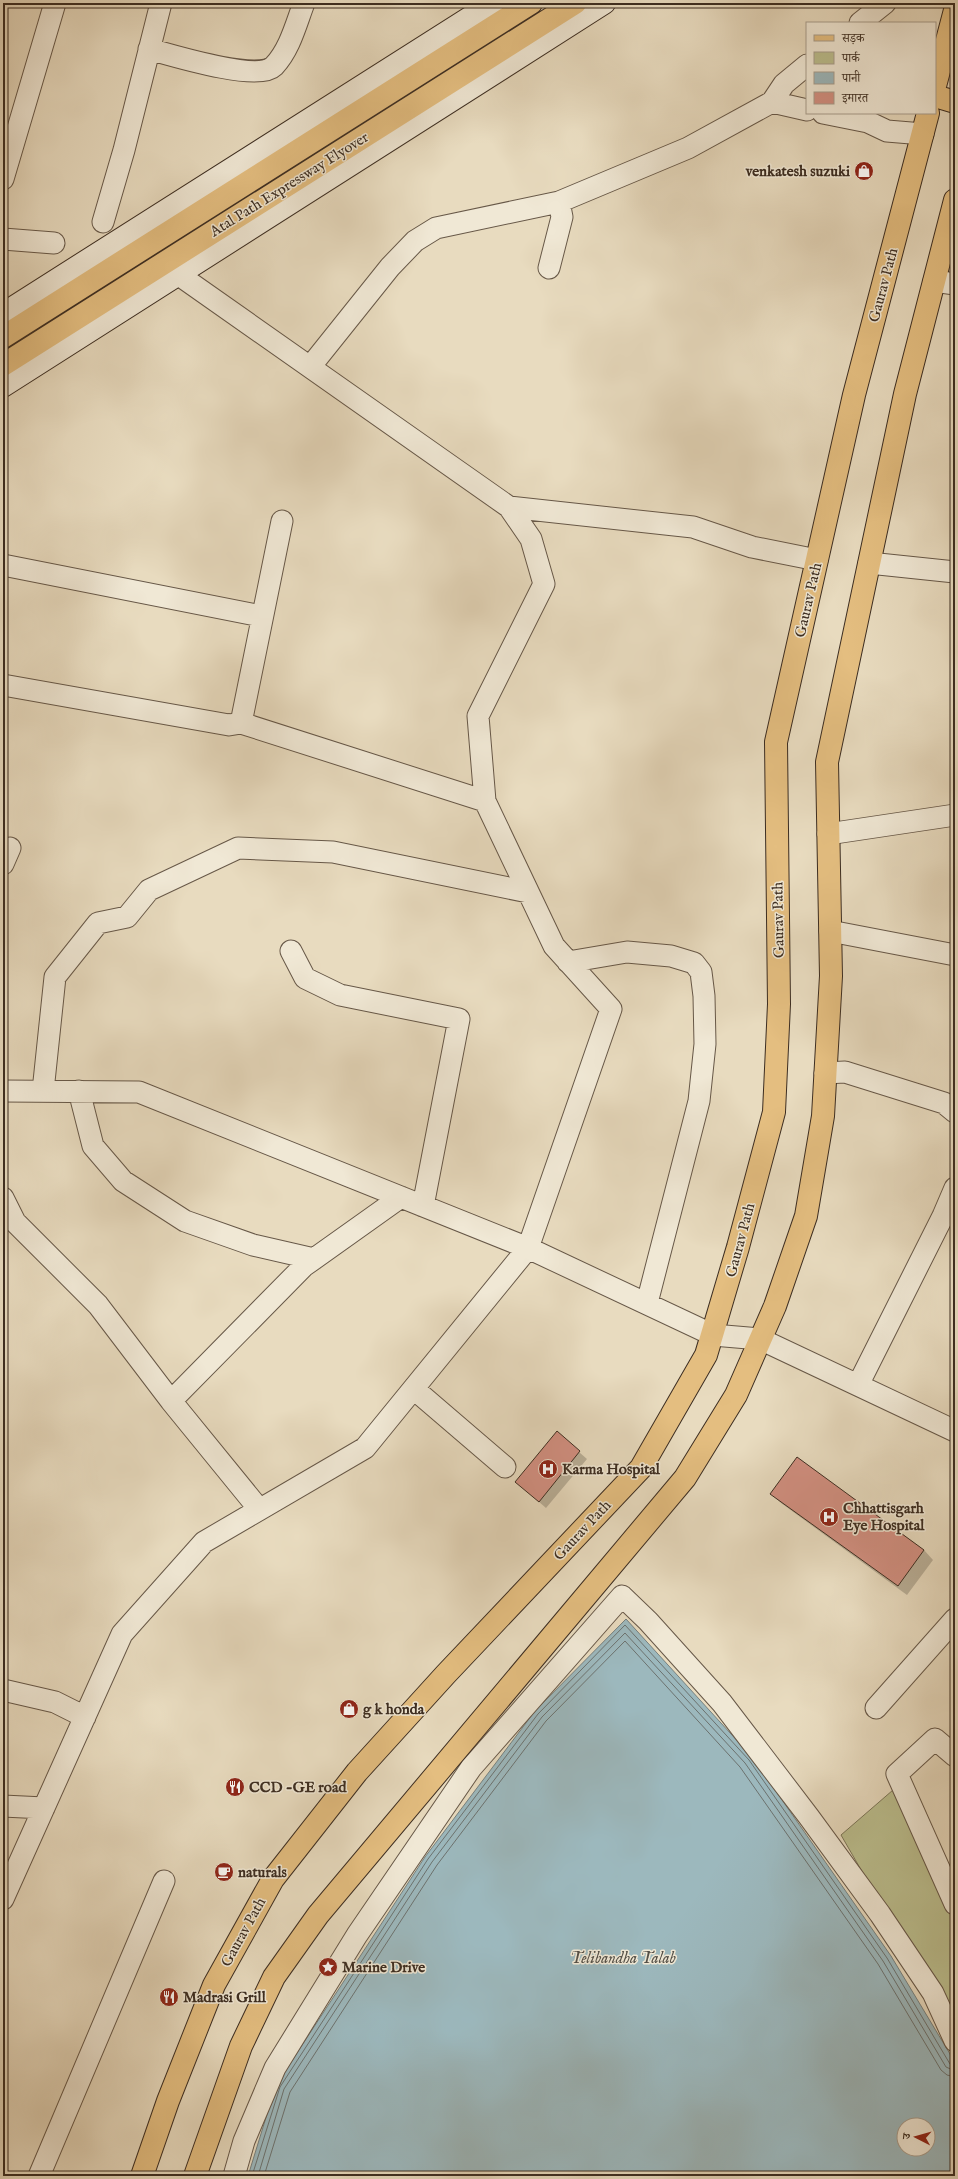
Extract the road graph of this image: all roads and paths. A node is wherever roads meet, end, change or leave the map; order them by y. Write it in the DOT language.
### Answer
graph roads {
  1 [pos="55,3"];
  2 [pos="160,3"];
  3 [pos="304,3"];
  4 [pos="493,3"];
  5 [pos="530,3"];
  6 [pos="575,3"];
  7 [pos="604,3"];
  8 [pos="885,3"];
  9 [pos="955,10"];
  10 [pos="861,22"];
  11 [pos="149,49"];
  12 [pos="806,66"];
  13 [pos="936,82"];
  14 [pos="936,96"];
  15 [pos="772,102"];
  16 [pos="955,102"];
  17 [pos="806,110"];
  18 [pos="828,114"];
  19 [pos="925,123"];
  20 [pos="3,179"];
  21 [pos="559,202"];
  22 [pos="955,202"];
  23 [pos="103,222"];
  24 [pos="3,239"];
  25 [pos="54,243"];
  26 [pos="549,268"];
  27 [pos="179,275"];
  28 [pos="934,282"];
  29 [pos="955,284"];
  30 [pos="3,314"];
  31 [pos="3,337"];
  32 [pos="3,365"];
  33 [pos="310,367"];
  34 [pos="3,386"];
  35 [pos="509,507"];
  36 [pos="282,521"];
  37 [pos="817,560"];
  38 [pos="869,563"];
  39 [pos="3,565"];
  40 [pos="955,572"];
  41 [pos="261,616"];
  42 [pos="3,685"];
  43 [pos="241,723"];
  44 [pos="485,801"];
  45 [pos="955,814"];
  46 [pos="828,834"];
  47 [pos="528,892"];
  48 [pos="830,931"];
  49 [pos="291,951"];
  50 [pos="955,955"];
  51 [pos="568,962"];
  52 [pos="825,1073"];
  53 [pos="3,1091"];
  54 [pos="43,1091"];
  55 [pos="79,1092"];
  56 [pos="955,1112"];
  57 [pos="955,1188"];
  58 [pos="401,1197"];
  59 [pos="3,1198"];
  60 [pos="423,1206"];
  61 [pos="528,1248"];
  62 [pos="314,1259"];
  63 [pos="646,1304"];
  64 [pos="713,1335"];
  65 [pos="760,1339"];
  66 [pos="858,1385"];
  67 [pos="414,1389"];
  68 [pos="171,1402"];
  69 [pos="955,1432"];
  70 [pos="504,1467"];
  71 [pos="259,1509"];
  72 [pos="955,1619"];
  73 [pos="3,1690"];
  74 [pos="876,1708"];
  75 [pos="85,1717"];
  76 [pos="955,1756"];
  77 [pos="3,1806"];
  78 [pos="44,1808"];
  79 [pos="164,1881"];
  80 [pos="3,1899"];
  81 [pos="955,1904"];
  82 [pos="955,2041"];
  83 [pos="39,2176"];
  84 [pos="142,2176"];
  85 [pos="195,2176"];
  86 [pos="234,2176"];
  1 -- 20 [label="street"];
  2 -- 11 [label="street"];
  3 -- 11 [label="street"];
  4 -- 30 [label="street"];
  5 -- 31 [label="main road, Atal Path Expressway Flyover"];
  6 -- 32 [label="main road, Atal Path Expressway Flyover"];
  7 -- 27 [label="street"];
  8 -- 10 [label="street"];
  9 -- 13 [label="main road"];
  11 -- 23 [label="street"];
  12 -- 15 [label="street"];
  14 -- 16 [label="main road"];
  15 -- 17 [label="street"];
  15 -- 21 [label="street"];
  18 -- 19 [label="street"];
  19 -- 37 [label="main road, Gaurav Path"];
  21 -- 26 [label="street"];
  21 -- 33 [label="street"];
  22 -- 28 [label="main road"];
  24 -- 25 [label="street"];
  27 -- 33 [label="street"];
  27 -- 34 [label="street"];
  28 -- 29 [label="street"];
  28 -- 38 [label="main road"];
  33 -- 35 [label="street"];
  35 -- 37 [label="street"];
  35 -- 44 [label="street"];
  36 -- 41 [label="street"];
  37 -- 64 [label="main road, Gaurav Path"];
  38 -- 40 [label="street"];
  38 -- 46 [label="main road"];
  39 -- 41 [label="street"];
  41 -- 43 [label="street"];
  42 -- 43 [label="street"];
  43 -- 44 [label="street"];
  44 -- 47 [label="street"];
  45 -- 46 [label="street"];
  46 -- 48 [label="main road"];
  47 -- 51 [label="street"];
  47 -- 54 [label="street"];
  48 -- 50 [label="street"];
  48 -- 52 [label="main road"];
  49 -- 60 [label="street"];
  51 -- 61 [label="street"];
  51 -- 63 [label="street"];
  52 -- 56 [label="street"];
  52 -- 65 [label="main road"];
  53 -- 54 [label="street"];
  54 -- 55 [label="street"];
  55 -- 58 [label="street"];
  55 -- 62 [label="street"];
  57 -- 66 [label="street"];
  58 -- 60 [label="street"];
  58 -- 62 [label="street"];
  59 -- 68 [label="street"];
  60 -- 61 [label="street"];
  61 -- 63 [label="street"];
  61 -- 67 [label="street"];
  62 -- 68 [label="street"];
  63 -- 64 [label="street"];
  64 -- 65 [label="street"];
  64 -- 84 [label="main road, Gaurav Path"];
  65 -- 66 [label="street"];
  65 -- 85 [label="main road"];
  66 -- 69 [label="street"];
  67 -- 70 [label="street"];
  67 -- 71 [label="street"];
  68 -- 71 [label="street"];
  71 -- 75 [label="street"];
  72 -- 74 [label="street"];
  73 -- 75 [label="street"];
  75 -- 78 [label="street"];
  76 -- 81 [label="street"];
  77 -- 78 [label="street"];
  78 -- 80 [label="street"];
  79 -- 83 [label="street"];
  82 -- 86 [label="street"];
}
